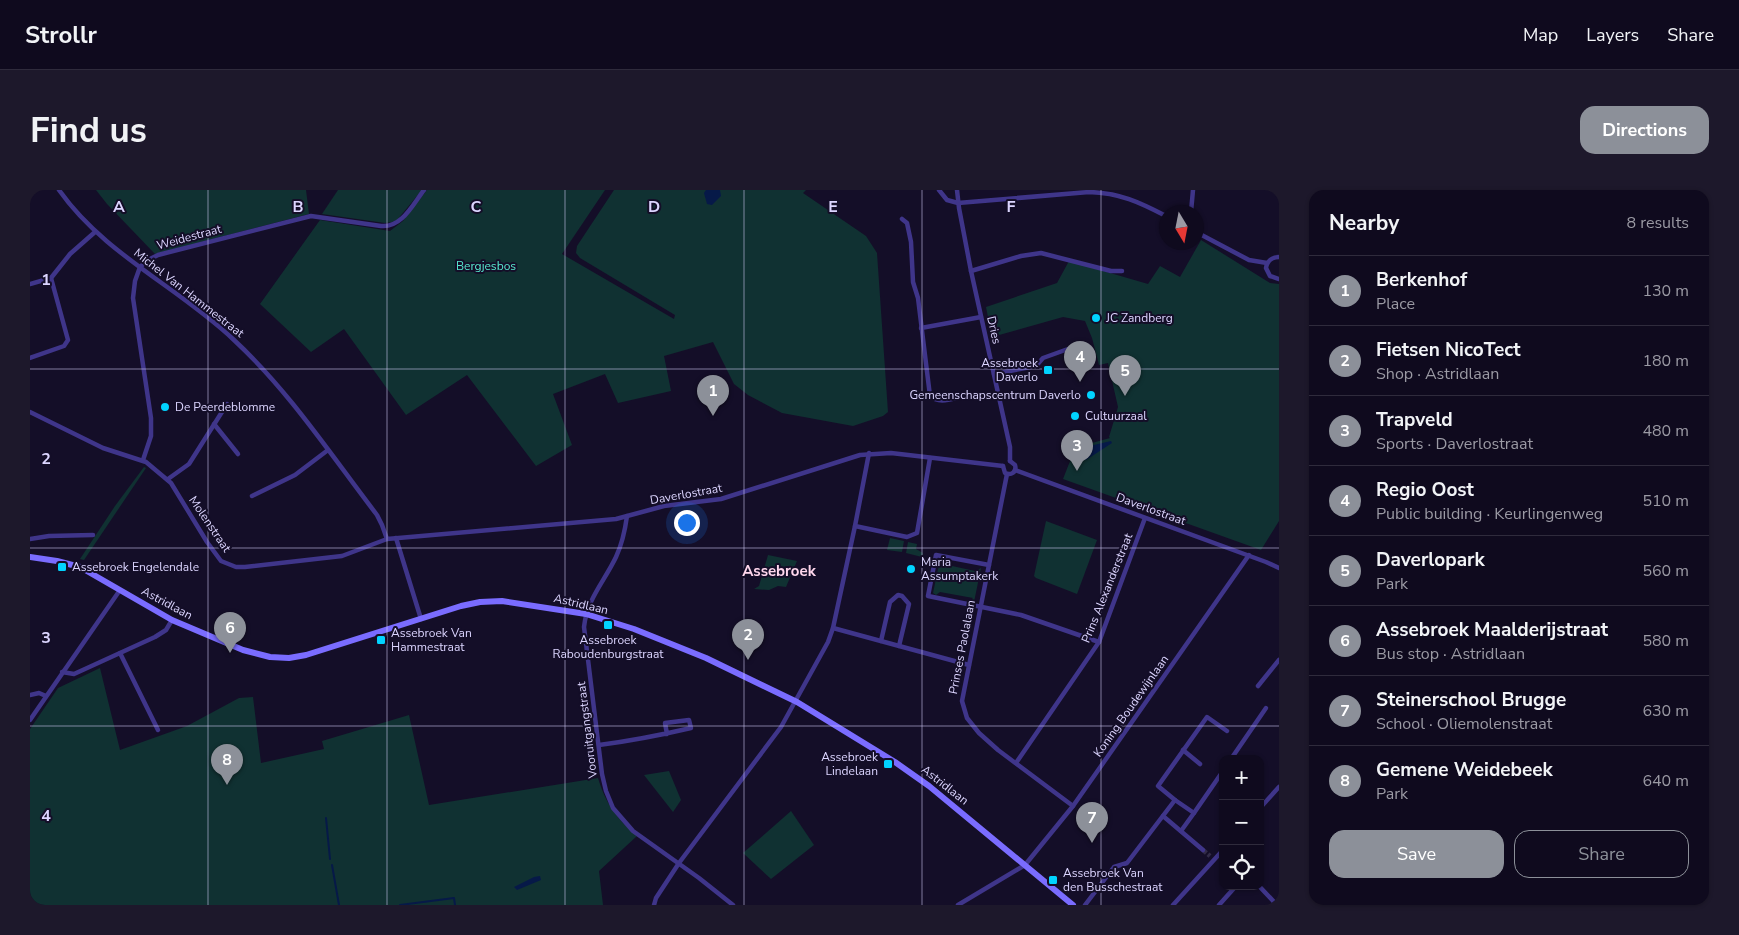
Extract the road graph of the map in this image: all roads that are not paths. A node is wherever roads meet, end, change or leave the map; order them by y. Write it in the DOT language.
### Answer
graph roads {
  1 [pos="59,190"];
  2 [pos="424,190"];
  3 [pos="938,190"];
  4 [pos="957,190"];
  5 [pos="1193,190"];
  6 [pos="1049,192"];
  7 [pos="1116,192"];
  8 [pos="958,203"];
  9 [pos="1192,205"];
  10 [pos="1159,212"];
  11 [pos="902,219"];
  12 [pos="95,232"];
  13 [pos="1204,236"];
  14 [pos="1279,257"];
  15 [pos="1267,263"];
  16 [pos="140,267"];
  17 [pos="971,271"];
  18 [pos="1122,271"];
  19 [pos="51,278"];
  20 [pos="1279,278"];
  21 [pos="30,284"];
  22 [pos="981,317"];
  23 [pos="921,328"];
  24 [pos="1068,349"];
  25 [pos="30,358"];
  26 [pos="994,374"];
  27 [pos="967,394"];
  28 [pos="226,404"];
  29 [pos="30,412"];
  30 [pos="214,424"];
  31 [pos="328,450"];
  32 [pos="869,453"];
  33 [pos="238,454"];
  34 [pos="930,458"];
  35 [pos="143,460"];
  36 [pos="1010,461"];
  37 [pos="1003,466"];
  38 [pos="1015,470"];
  39 [pos="1007,474"];
  40 [pos="168,479"];
  41 [pos="252,496"];
  42 [pos="627,516"];
  43 [pos="1146,518"];
  44 [pos="855,526"];
  45 [pos="93,535"];
  46 [pos="396,538"];
  47 [pos="30,539"];
  48 [pos="387,539"];
  49 [pos="1249,556"];
  50 [pos="30,557"];
  51 [pos="989,565"];
  52 [pos="1279,568"];
  53 [pos="120,590"];
  54 [pos="980,607"];
  55 [pos="586,614"];
  56 [pos="421,619"];
  57 [pos="172,620"];
  58 [pos="833,628"];
  59 [pos="881,641"];
  60 [pos="1098,642"];
  61 [pos="899,646"];
  62 [pos="120,653"];
  63 [pos="1279,660"];
  64 [pos="969,665"];
  65 [pos="62,672"];
  66 [pos="1258,686"];
  67 [pos="30,695"];
  68 [pos="46,696"];
  69 [pos="796,702"];
  70 [pos="1266,708"];
  71 [pos="30,720"];
  72 [pos="158,730"];
  73 [pos="1227,731"];
  74 [pos="666,734"];
  75 [pos="599,745"];
  76 [pos="1183,750"];
  77 [pos="1235,755"];
  78 [pos="1016,764"];
  79 [pos="1200,764"];
  80 [pos="1219,777"];
  81 [pos="1279,787"];
  82 [pos="1175,800"];
  83 [pos="1264,804"];
  84 [pos="1073,806"];
  85 [pos="1194,813"];
  86 [pos="1163,816"];
  87 [pos="1181,831"];
  88 [pos="1203,850"];
  89 [pos="1219,853"];
  90 [pos="679,864"];
  91 [pos="1025,865"];
  92 [pos="1233,890"];
  93 [pos="1263,890"];
  94 [pos="1221,904"];
  95 [pos="654,905"];
  96 [pos="732,905"];
  97 [pos="958,905"];
  98 [pos="1073,905"];
  99 [pos="1085,905"];
  100 [pos="1173,905"];
  101 [pos="1277,905"];
  1 -- 12 [label="street, Michel Van Hammestraat"];
  2 -- 16 [label="street, Weidestraat"];
  3 -- 8 [label="street"];
  4 -- 8 [label="street, Dries"];
  5 -- 9 [label="street"];
  6 -- 7 [label="street"];
  6 -- 8 [label="street"];
  7 -- 10 [label="street"];
  8 -- 17 [label="street, Dries"];
  11 -- 23 [label="street"];
  12 -- 16 [label="street, Michel Van Hammestraat"];
  12 -- 19 [label="street"];
  13 -- 15 [label="street"];
  14 -- 15 [label="street"];
  15 -- 20 [label="street"];
  16 -- 31 [label="street, Michel Van Hammestraat"];
  16 -- 35 [label="street"];
  17 -- 18 [label="street"];
  17 -- 22 [label="street, Dries"];
  19 -- 21 [label="street"];
  19 -- 25 [label="street"];
  22 -- 23 [label="street"];
  22 -- 26 [label="street, Dries"];
  23 -- 27 [label="street"];
  24 -- 26 [label="street"];
  26 -- 36 [label="street, Dries"];
  28 -- 30 [label="street"];
  29 -- 35 [label="street, Molenstraat"];
  30 -- 33 [label="street"];
  30 -- 40 [label="street"];
  31 -- 41 [label="street"];
  31 -- 48 [label="street, Michel Van Hammestraat"];
  32 -- 34 [label="street, Daverlostraat"];
  32 -- 42 [label="street, Daverlostraat"];
  32 -- 44 [label="street"];
  34 -- 37 [label="street, Daverlostraat"];
  34 -- 44 [label="street"];
  35 -- 40 [label="street, Molenstraat"];
  36 -- 37 [label="street"];
  36 -- 38 [label="street"];
  37 -- 39 [label="street"];
  38 -- 39 [label="street"];
  38 -- 43 [label="street, Daverlostraat"];
  39 -- 51 [label="street, Prinses Paolalaan"];
  40 -- 48 [label="street, Molenstraat"];
  42 -- 46 [label="street, Daverlostraat"];
  42 -- 55 [label="street"];
  43 -- 49 [label="street, Daverlostraat"];
  43 -- 60 [label="street, Prins Alexanderstraat"];
  44 -- 58 [label="street"];
  45 -- 47 [label="street"];
  46 -- 48 [label="street, Molenstraat"];
  46 -- 56 [label="street"];
  49 -- 52 [label="street, Daverlostraat"];
  49 -- 84 [label="street, Koning Boudewijnlaan"];
  50 -- 53 [label="main road, Astridlaan"];
  51 -- 54 [label="street, Prinses Paolalaan"];
  51 -- 54 [label="street"];
  53 -- 57 [label="main road, Astridlaan"];
  53 -- 65 [label="street"];
  54 -- 60 [label="street"];
  54 -- 64 [label="street, Prinses Paolalaan"];
  55 -- 56 [label="main road, Astridlaan"];
  55 -- 69 [label="main road, Astridlaan"];
  55 -- 75 [label="street, Vooruitgangstraat"];
  56 -- 57 [label="main road, Astridlaan"];
  57 -- 62 [label="street"];
  58 -- 59 [label="street"];
  58 -- 69 [label="street"];
  59 -- 61 [label="street"];
  59 -- 61 [label="street"];
  60 -- 78 [label="street, Prins Alexanderstraat"];
  61 -- 64 [label="street"];
  62 -- 65 [label="street"];
  62 -- 72 [label="street"];
  63 -- 66 [label="street"];
  64 -- 78 [label="street, Prinses Paolalaan"];
  65 -- 68 [label="street"];
  67 -- 68 [label="street"];
  68 -- 71 [label="street"];
  69 -- 90 [label="street"];
  69 -- 91 [label="main road, Astridlaan"];
  70 -- 77 [label="street"];
  73 -- 76 [label="street"];
  74 -- 74 [label="street"];
  74 -- 75 [label="street"];
  75 -- 90 [label="street, Vooruitgangstraat"];
  76 -- 79 [label="street"];
  76 -- 82 [label="street"];
  78 -- 84 [label="street, Prinses Paolalaan"];
  80 -- 85 [label="street"];
  81 -- 83 [label="street"];
  82 -- 85 [label="street"];
  82 -- 86 [label="street"];
  84 -- 91 [label="street, Koning Boudewijnlaan"];
  85 -- 87 [label="street"];
  86 -- 87 [label="street"];
  86 -- 99 [label="street"];
  87 -- 88 [label="street"];
  89 -- 100 [label="street"];
  90 -- 95 [label="street"];
  90 -- 96 [label="street, Vooruitgangstraat"];
  91 -- 97 [label="street"];
  91 -- 98 [label="main road, Astridlaan"];
  92 -- 94 [label="street"];
  93 -- 101 [label="street"];
}
